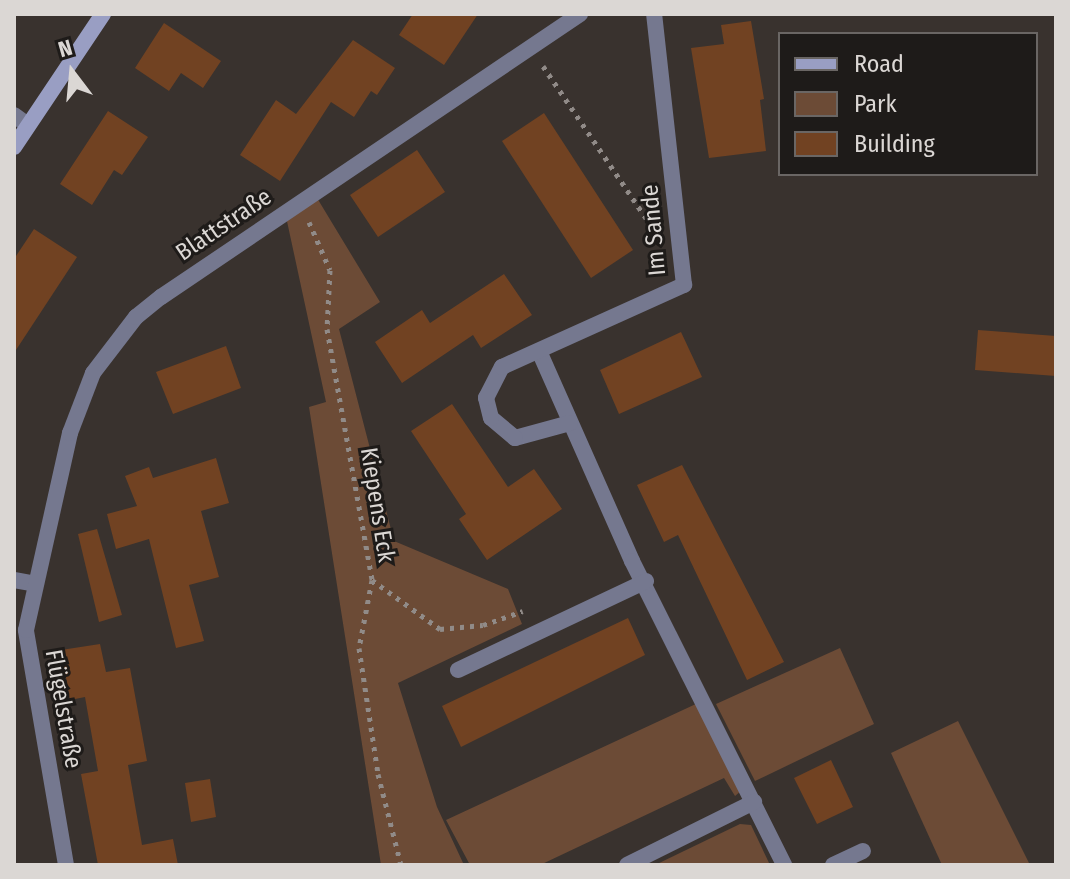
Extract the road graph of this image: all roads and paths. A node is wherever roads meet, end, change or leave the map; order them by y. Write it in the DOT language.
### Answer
graph roads {
  1 [pos="103,14"];
  2 [pos="580,14"];
  3 [pos="654,14"];
  4 [pos="531,47"];
  5 [pos="14,115"];
  6 [pos="28,125"];
  7 [pos="14,147"];
  8 [pos="297,205"];
  9 [pos="679,244"];
  10 [pos="539,351"];
  11 [pos="570,423"];
  12 [pos="14,580"];
  13 [pos="372,580"];
  14 [pos="646,581"];
  15 [pos="36,584"];
  16 [pos="529,608"];
  17 [pos="458,670"];
  18 [pos="754,802"];
  19 [pos="863,851"];
  20 [pos="66,865"];
  21 [pos="401,865"];
  22 [pos="627,865"];
  23 [pos="784,865"];
  24 [pos="833,865"];
  1 -- 6 [label="main road"];
  2 -- 4 [label="street, Blattstraße"];
  3 -- 9 [label="street, Im Sande"];
  4 -- 8 [label="street, Blattstraße"];
  4 -- 9 [label="path"];
  5 -- 6 [label="street"];
  6 -- 7 [label="main road"];
  8 -- 13 [label="path, Kiepens Eck"];
  8 -- 15 [label="street, Blattstraße"];
  9 -- 10 [label="street, Im Sande"];
  10 -- 11 [label="street"];
  10 -- 11 [label="street, Im Sande"];
  11 -- 14 [label="street"];
  12 -- 15 [label="street"];
  13 -- 16 [label="path"];
  13 -- 21 [label="path, Kiepens Eck"];
  14 -- 17 [label="street"];
  14 -- 18 [label="street"];
  15 -- 20 [label="street, Flügelstraße"];
  18 -- 22 [label="street"];
  18 -- 23 [label="street"];
  19 -- 24 [label="street"];
}
